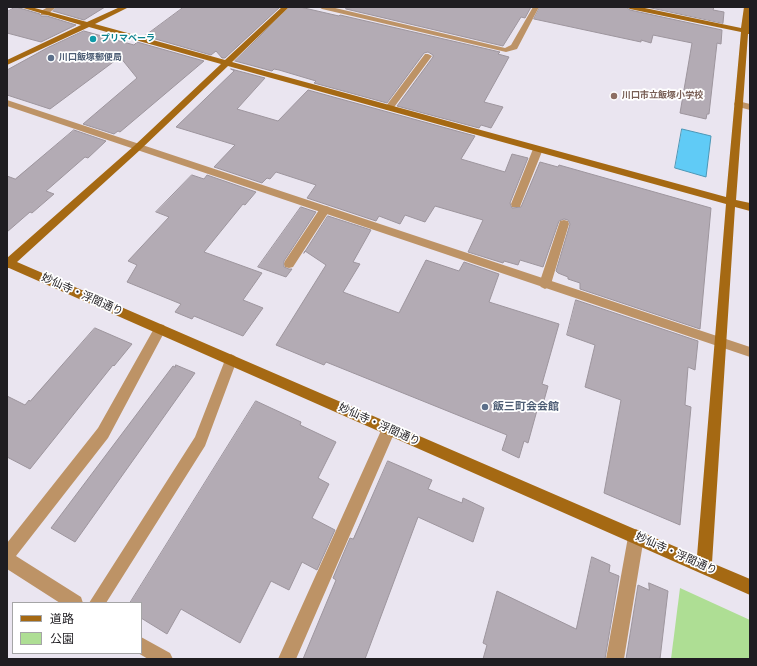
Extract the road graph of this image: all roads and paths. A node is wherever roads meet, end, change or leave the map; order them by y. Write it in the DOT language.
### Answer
graph roads {
  1 [pos="23,7"];
  2 [pos="53,7"];
  3 [pos="126,7"];
  4 [pos="286,7"];
  5 [pos="322,7"];
  6 [pos="536,7"];
  7 [pos="630,7"];
  8 [pos="747,7"];
  9 [pos="44,13"];
  10 [pos="88,25"];
  11 [pos="747,31"];
  12 [pos="428,56"];
  13 [pos="7,63"];
  14 [pos="227,64"];
  15 [pos="7,103"];
  16 [pos="738,104"];
  17 [pos="750,107"];
  18 [pos="389,108"];
  19 [pos="137,148"];
  20 [pos="538,149"];
  21 [pos="732,202"];
  22 [pos="516,204"];
  23 [pos="750,207"];
  24 [pos="325,210"];
  25 [pos="564,224"];
  26 [pos="7,263"];
  27 [pos="289,264"];
  28 [pos="546,284"];
  29 [pos="160,329"];
  30 [pos="721,342"];
  31 [pos="750,352"];
  32 [pos="232,360"];
  33 [pos="389,429"];
  34 [pos="636,537"];
  35 [pos="7,555"];
  36 [pos="7,560"];
  37 [pos="704,566"];
  38 [pos="750,587"];
  39 [pos="73,602"];
  40 [pos="98,602"];
  41 [pos="142,646"];
  42 [pos="164,659"];
  43 [pos="287,659"];
  44 [pos="615,659"];
  1 -- 9 [label="street"];
  2 -- 9 [label="street"];
  3 -- 10 [label="street"];
  4 -- 14 [label="street"];
  5 -- 6 [label="street"];
  7 -- 11 [label="street"];
  8 -- 11 [label="street"];
  9 -- 10 [label="street"];
  10 -- 13 [label="street"];
  10 -- 14 [label="street"];
  11 -- 16 [label="street"];
  12 -- 18 [label="street"];
  14 -- 18 [label="street"];
  14 -- 19 [label="street"];
  15 -- 19 [label="street"];
  16 -- 17 [label="street"];
  16 -- 21 [label="street"];
  18 -- 20 [label="street"];
  19 -- 24 [label="street"];
  19 -- 26 [label="street"];
  20 -- 21 [label="street"];
  20 -- 22 [label="street"];
  21 -- 23 [label="street"];
  21 -- 30 [label="street"];
  24 -- 27 [label="street"];
  24 -- 28 [label="street"];
  25 -- 28 [label="street"];
  26 -- 29 [label="street, 妙仙寺・浮間通り"];
  28 -- 30 [label="street"];
  29 -- 32 [label="street, 妙仙寺・浮間通り"];
  29 -- 35 [label="street"];
  30 -- 31 [label="street"];
  30 -- 37 [label="street"];
  32 -- 33 [label="street, 妙仙寺・浮間通り"];
  32 -- 40 [label="street"];
  33 -- 34 [label="street, 妙仙寺・浮間通り"];
  33 -- 43 [label="street"];
  34 -- 37 [label="street, 妙仙寺・浮間通り"];
  34 -- 44 [label="street"];
  36 -- 39 [label="street"];
  37 -- 38 [label="street, 妙仙寺・浮間通り"];
  41 -- 42 [label="street"];
}
